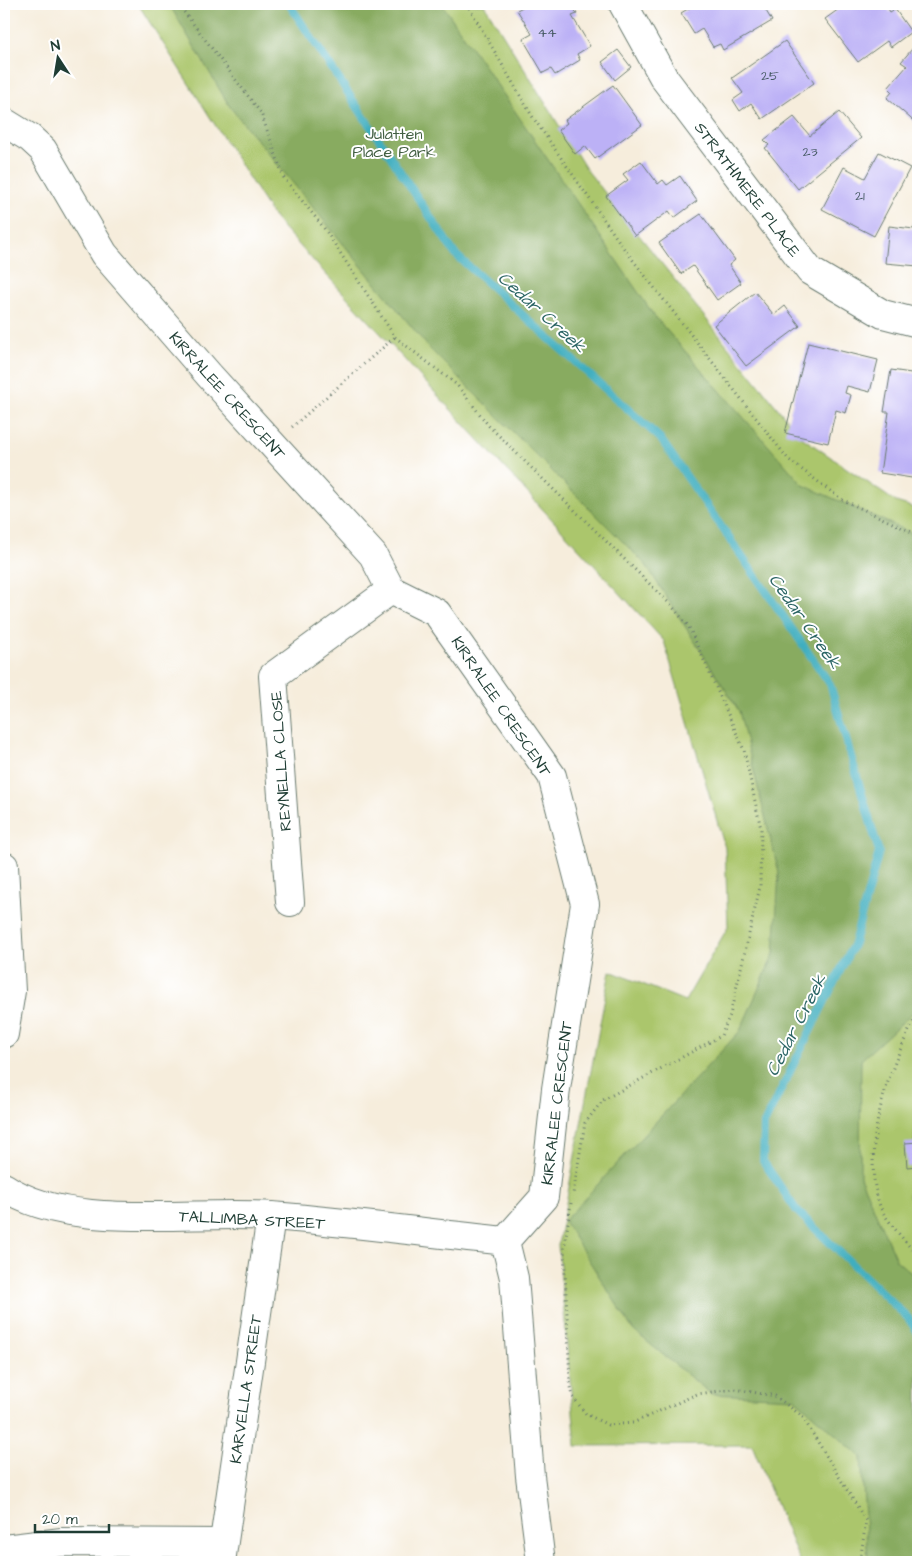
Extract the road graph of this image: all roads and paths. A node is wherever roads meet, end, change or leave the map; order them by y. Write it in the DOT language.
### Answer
graph roads {
  1 [pos="467,4"];
  2 [pos="623,4"];
  3 [pos="4,122"];
  4 [pos="918,323"];
  5 [pos="395,337"];
  6 [pos="272,444"];
  7 [pos="918,534"];
  8 [pos="391,590"];
  9 [pos="4,866"];
  10 [pos="290,902"];
  11 [pos="918,1013"];
  12 [pos="4,1034"];
  13 [pos="4,1187"];
  14 [pos="271,1216"];
  15 [pos="505,1241"];
  16 [pos="918,1257"];
  17 [pos="4,1549"];
  18 [pos="222,1552"];
  19 [pos="541,1562"];
  1 -- 7 [label="path"];
  2 -- 4 [label="street, STRATHMERE PLACE"];
  3 -- 6 [label="street, KIRRALEE CRESCENT"];
  5 -- 6 [label="path"];
  6 -- 8 [label="street, KIRRALEE CRESCENT"];
  8 -- 10 [label="street, REYNELLA CLOSE"];
  8 -- 15 [label="street, KIRRALEE CRESCENT"];
  9 -- 12 [label="street"];
  11 -- 16 [label="path"];
  13 -- 14 [label="street, TALLIMBA STREET"];
  14 -- 15 [label="street, TALLIMBA STREET"];
  14 -- 18 [label="street, KARVELLA STREET"];
  15 -- 19 [label="street"];
  17 -- 18 [label="street"];
}
